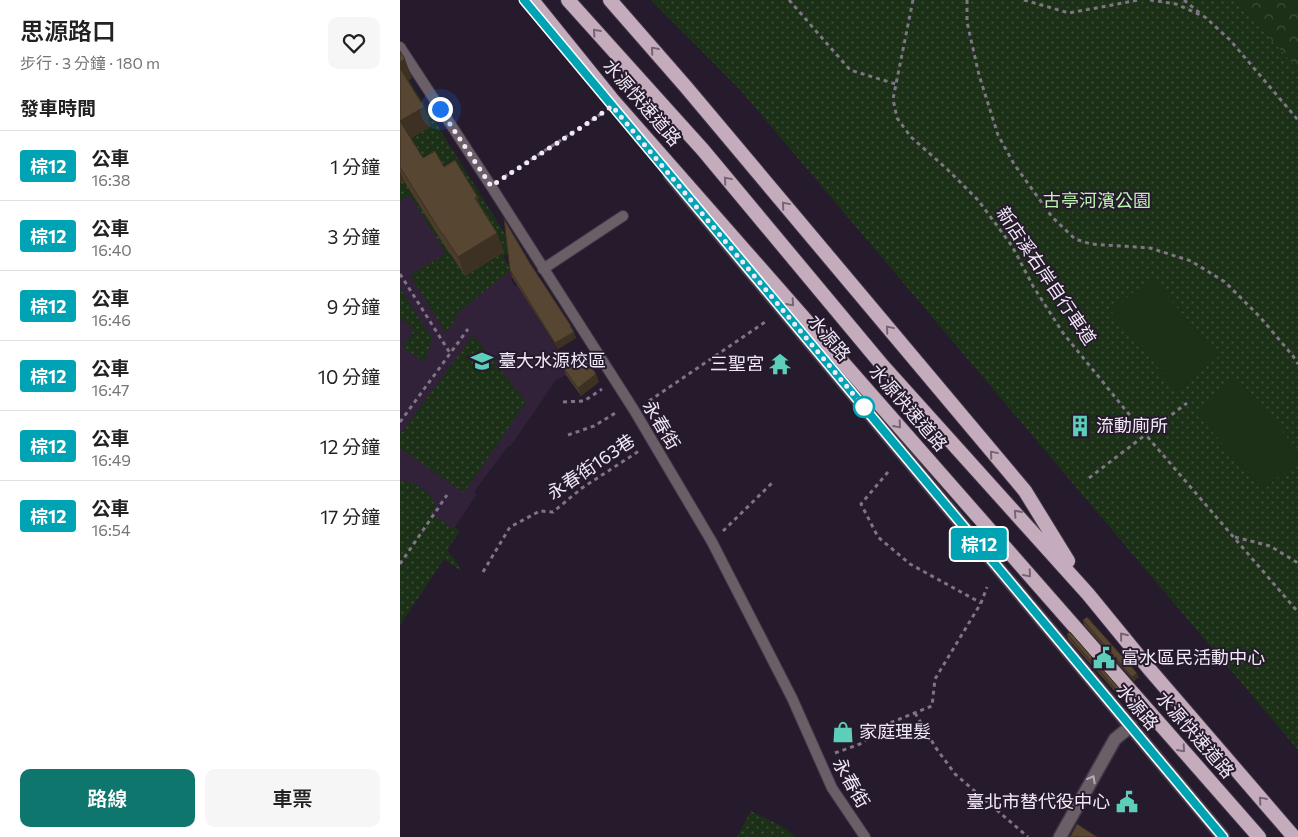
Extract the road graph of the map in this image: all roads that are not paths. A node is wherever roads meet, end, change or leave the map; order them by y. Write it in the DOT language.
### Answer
graph roads {
  1 [pos="524,0"];
  2 [pos="532,0"];
  3 [pos="568,0"];
  4 [pos="610,0"];
  5 [pos="400,47"];
  6 [pos="623,216"];
  7 [pos="544,269"];
  8 [pos="1088,594"];
  9 [pos="1131,726"];
  10 [pos="865,837"];
  11 [pos="1060,837"];
  12 [pos="1223,837"];
  13 [pos="1259,837"];
  14 [pos="1294,837"];
  1 -- 9 [label="street, 水源路"];
  2 -- 13 [label="highway, 水源快速道路, one-way"];
  8 -- 3 [label="highway, 水源快速道路, one-way"];
  8 -- 4 [label="highway, one-way"];
  5 -- 7 [label="lane, 永春街"];
  6 -- 7 [label="lane"];
  7 -- 10 [label="lane, 永春街"];
  14 -- 8 [label="highway, 水源快速道路, one-way"];
  11 -- 9 [label="street, one-way"];
  9 -- 12 [label="street, 水源路"];
}
